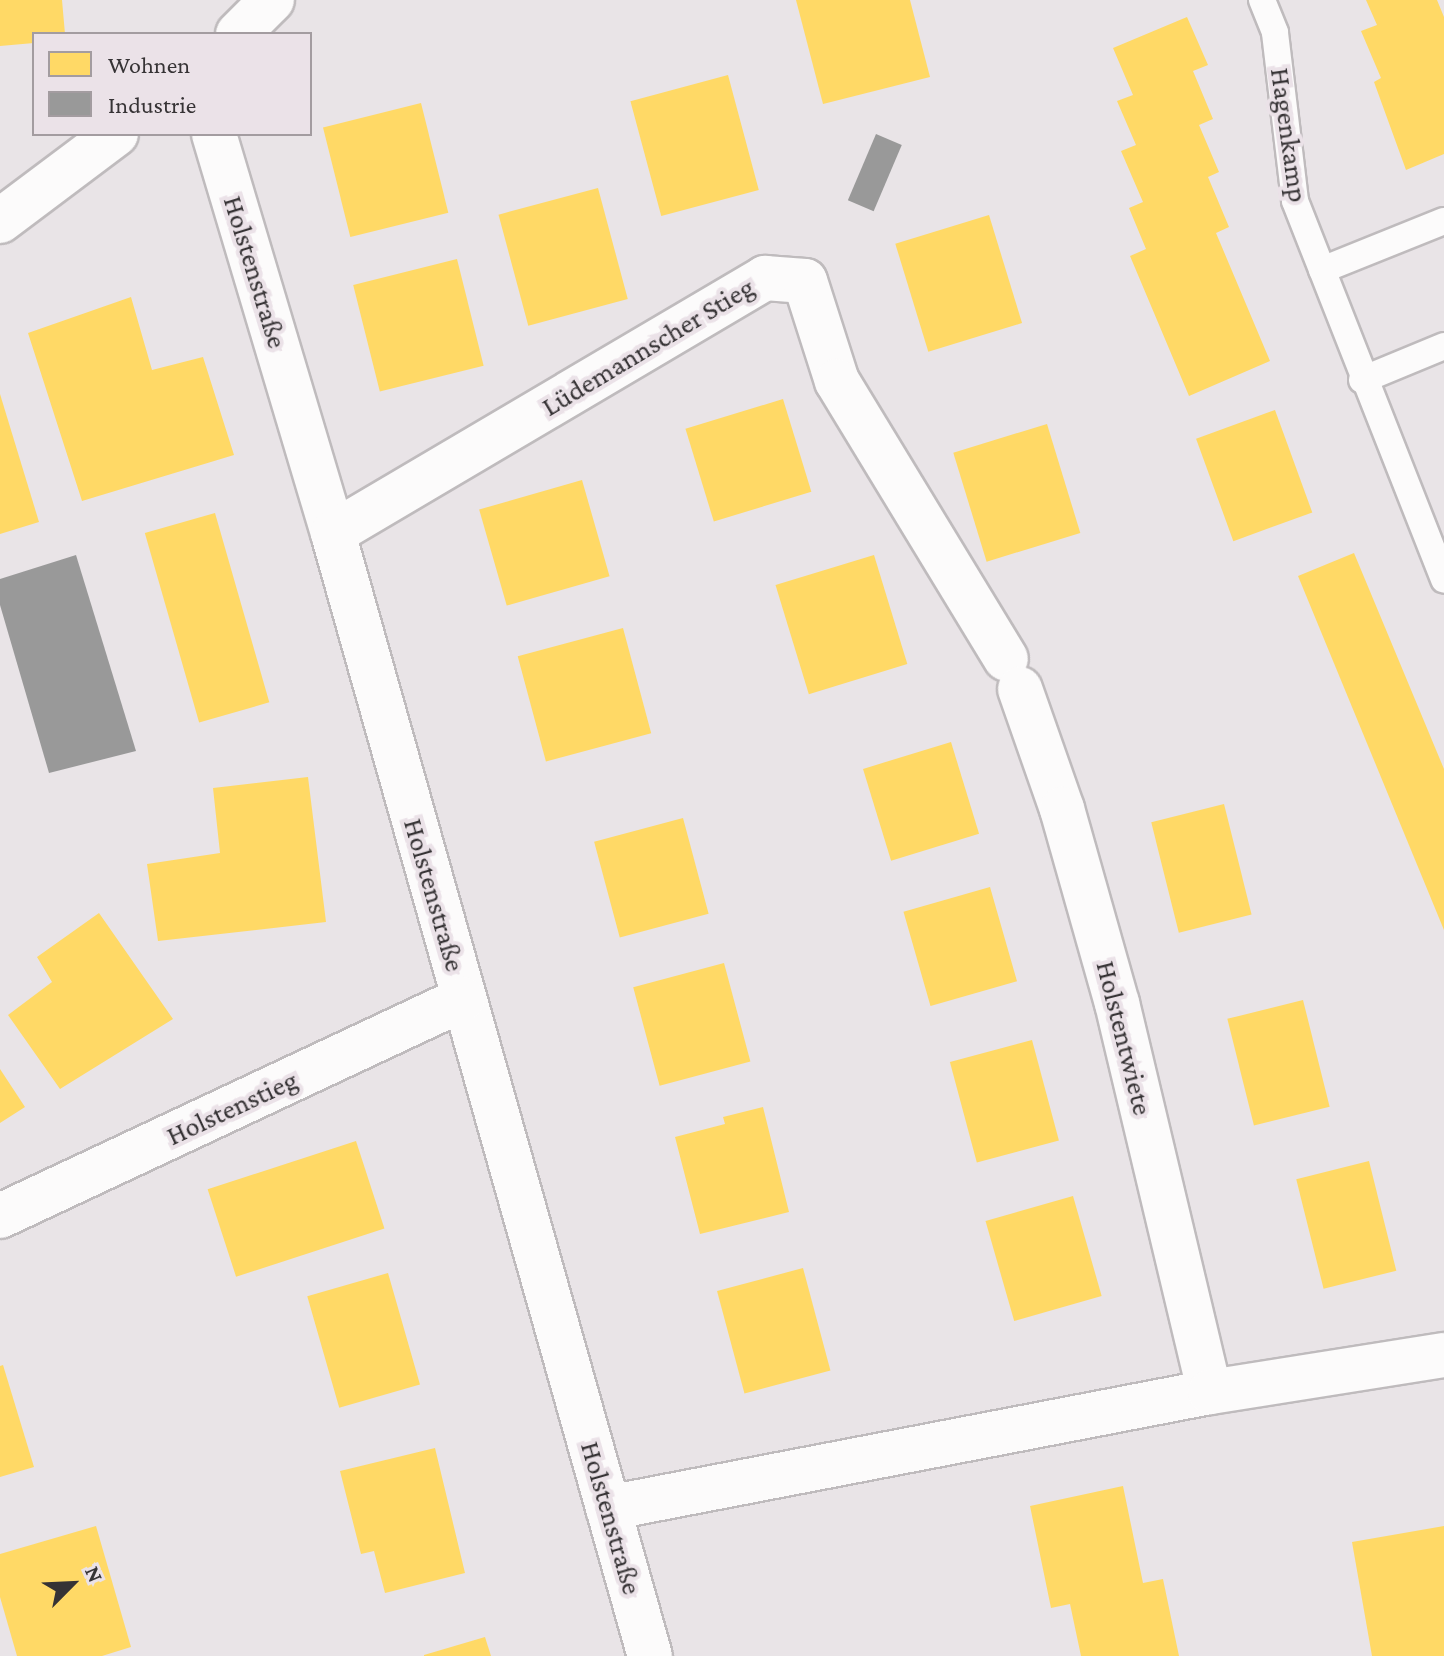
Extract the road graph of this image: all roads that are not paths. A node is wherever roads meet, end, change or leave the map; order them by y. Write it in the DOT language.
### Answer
graph roads {
  1 [pos="272,0"];
  2 [pos="1262,0"];
  3 [pos="240,32"];
  4 [pos="113,136"];
  5 [pos="215,136"];
  6 [pos="0,221"];
  7 [pos="1444,221"];
  8 [pos="1322,270"];
  9 [pos="1444,346"];
  10 [pos="1362,380"];
  11 [pos="333,533"];
  12 [pos="1444,580"];
  13 [pos="1013,674"];
  14 [pos="463,999"];
  15 [pos="0,1216"];
  16 [pos="1444,1355"];
  17 [pos="1210,1392"];
  18 [pos="608,1508"];
  19 [pos="650,1656"];
  1 -- 3 [label="street"];
  2 -- 8 [label="lane, Hagenkamp"];
  4 -- 6 [label="street"];
  5 -- 11 [label="street, Holstenstraße"];
  7 -- 8 [label="lane"];
  8 -- 10 [label="lane, Hagenkamp"];
  9 -- 10 [label="lane"];
  10 -- 12 [label="lane, Hagenkamp"];
  11 -- 13 [label="street, Lüdemannscher Stieg"];
  11 -- 14 [label="street, Holstenstraße"];
  13 -- 17 [label="street, Holstentwiete"];
  14 -- 15 [label="street, Holstenstieg"];
  14 -- 18 [label="street, Holstenstraße"];
  16 -- 17 [label="street"];
  17 -- 18 [label="street"];
  18 -- 19 [label="street, Holstenstraße"];
}
